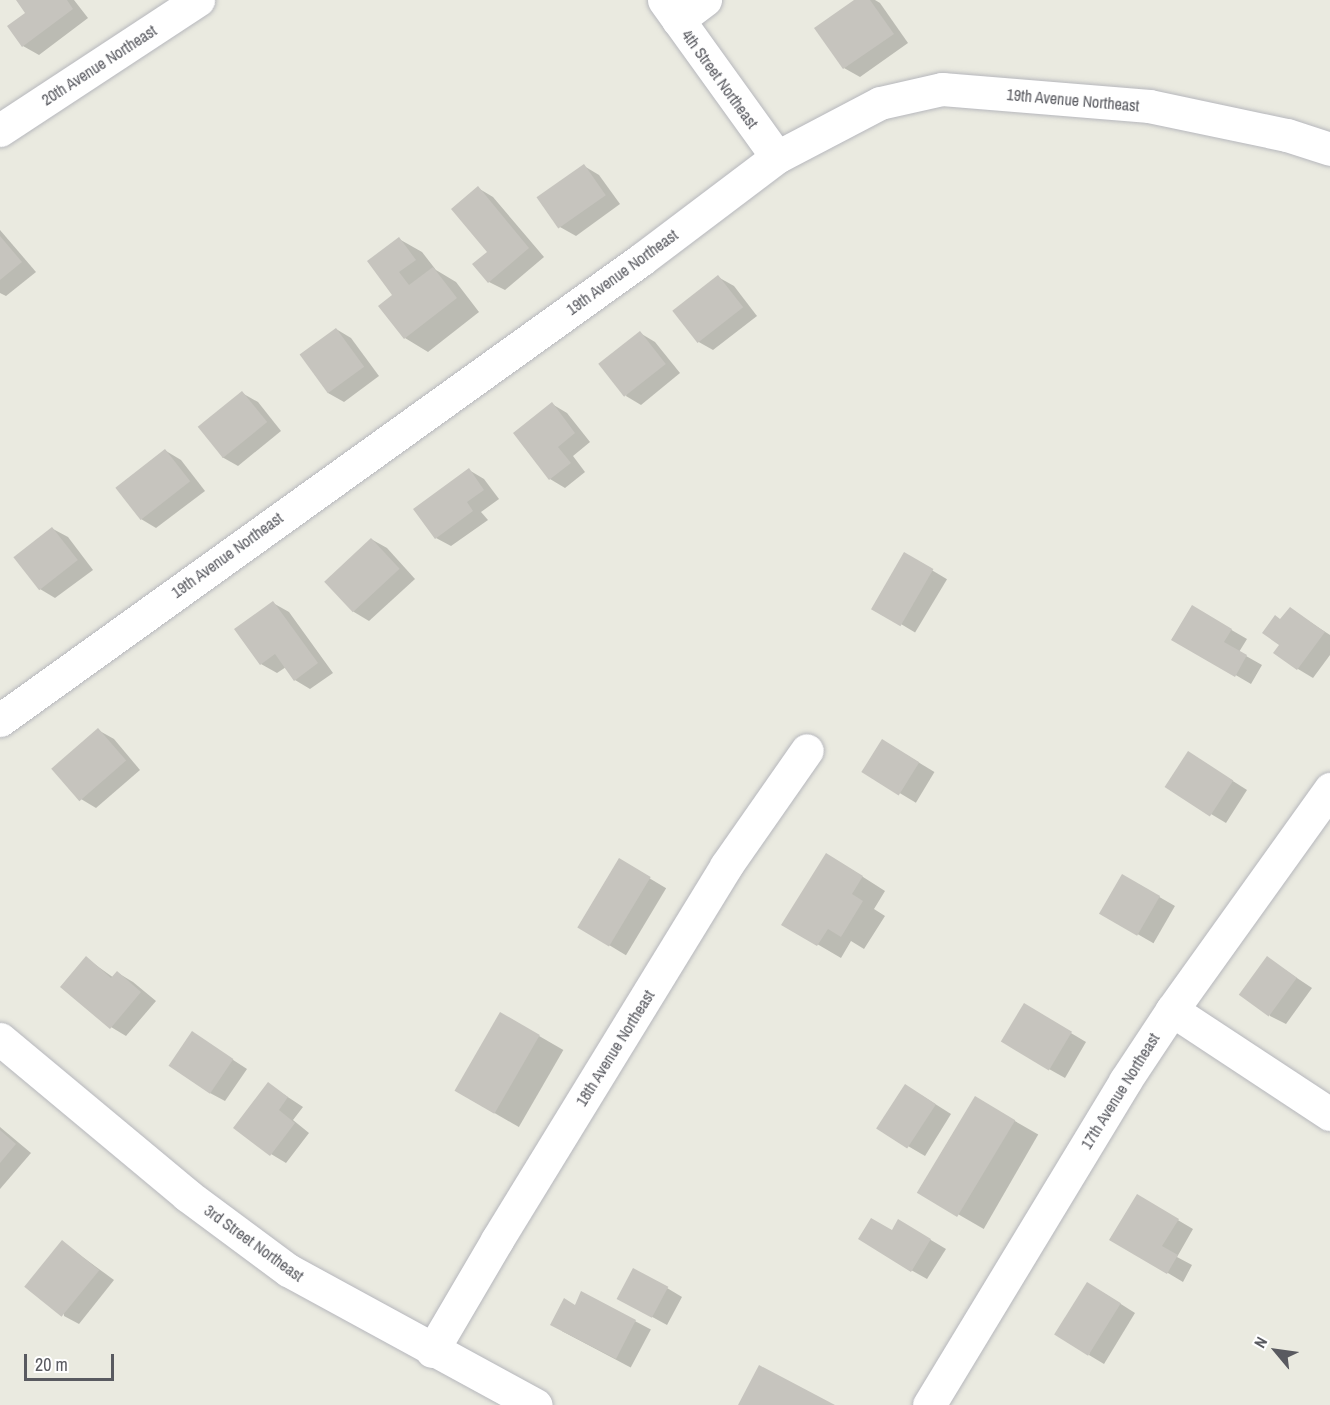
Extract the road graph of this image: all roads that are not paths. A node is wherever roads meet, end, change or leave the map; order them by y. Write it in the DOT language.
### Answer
graph roads {
  1 [pos="198,0"];
  2 [pos="705,0"];
  3 [pos="671,10"];
  4 [pos="0,130"];
  5 [pos="1330,149"];
  6 [pos="777,157"];
  7 [pos="0,720"];
  8 [pos="807,750"];
  9 [pos="1330,789"];
  10 [pos="1172,1010"];
  11 [pos="0,1039"];
  12 [pos="1330,1114"];
  13 [pos="432,1350"];
  14 [pos="536,1405"];
  15 [pos="929,1405"];
  1 -- 4 [label="street, 20th Avenue Northeast"];
  2 -- 3 [label="street"];
  3 -- 6 [label="street, 4th Street Northeast"];
  5 -- 6 [label="street, 19th Avenue Northeast"];
  6 -- 7 [label="street, 19th Avenue Northeast"];
  8 -- 13 [label="street, 18th Avenue Northeast"];
  9 -- 10 [label="street, 17th Avenue Northeast"];
  10 -- 12 [label="street"];
  10 -- 15 [label="street, 17th Avenue Northeast"];
  11 -- 13 [label="street, 3rd Street Northeast"];
  13 -- 14 [label="street, 3rd Street Northeast"];
}
